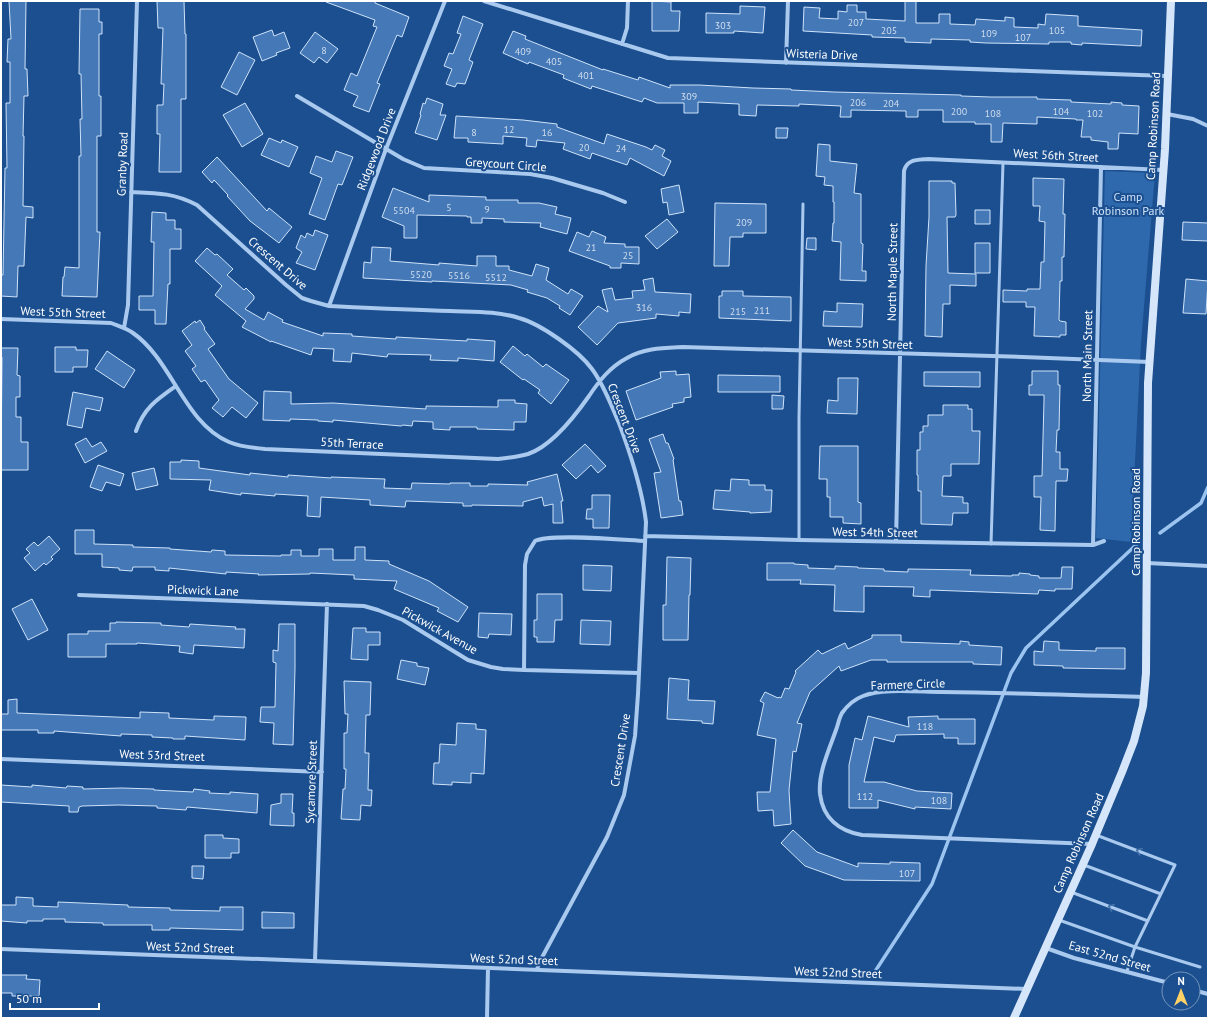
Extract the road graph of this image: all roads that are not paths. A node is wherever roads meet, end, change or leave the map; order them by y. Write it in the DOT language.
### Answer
graph roads {
  1 [pos="136,1"];
  2 [pos="445,1"];
  3 [pos="484,1"];
  4 [pos="628,1"];
  5 [pos="788,1"];
  6 [pos="1171,1"];
  7 [pos="622,44"];
  8 [pos="786,63"];
  9 [pos="1167,76"];
  10 [pos="297,96"];
  11 [pos="1167,114"];
  12 [pos="1208,126"];
  13 [pos="386,149"];
  14 [pos="947,160"];
  15 [pos="1003,163"];
  16 [pos="1101,167"];
  17 [pos="1163,170"];
  18 [pos="131,192"];
  19 [pos="625,202"];
  20 [pos="803,204"];
  21 [pos="329,306"];
  22 [pos="1,319"];
  23 [pos="124,328"];
  24 [pos="801,351"];
  25 [pos="900,354"];
  26 [pos="997,356"];
  27 [pos="1097,360"];
  28 [pos="1150,362"];
  29 [pos="599,380"];
  30 [pos="176,386"];
  31 [pos="136,431"];
  32 [pos="645,536"];
  33 [pos="799,540"];
  34 [pos="645,541"];
  35 [pos="1104,541"];
  36 [pos="896,542"];
  37 [pos="991,544"];
  38 [pos="1093,545"];
  39 [pos="1147,560"];
  40 [pos="1208,566"];
  41 [pos="79,595"];
  42 [pos="327,604"];
  43 [pos="524,670"];
  44 [pos="639,673"];
  45 [pos="1144,697"];
  46 [pos="1,759"];
  47 [pos="322,772"];
  48 [pos="1096,835"];
  49 [pos="1092,844"];
  50 [pos="1083,864"];
  51 [pos="1070,892"];
  52 [pos="1161,894"];
  53 [pos="1058,919"];
  54 [pos="1148,921"];
  55 [pos="1135,947"];
  56 [pos="1045,948"];
  57 [pos="1,949"];
  58 [pos="315,961"];
  59 [pos="1200,967"];
  60 [pos="488,968"];
  61 [pos="537,970"];
  62 [pos="1127,972"];
  63 [pos="1161,981"];
  64 [pos="1026,989"];
  65 [pos="487,1018"];
  66 [pos="1014,1018"];
  1 -- 18 [label="street, Granby Road"];
  2 -- 13 [label="street, Ridgewood Drive"];
  3 -- 7 [label="street, Wisteria Drive"];
  4 -- 7 [label="street"];
  5 -- 8 [label="street"];
  6 -- 9 [label="main road, Camp Robinson Road"];
  7 -- 8 [label="street, Wisteria Drive"];
  8 -- 9 [label="street, Wisteria Drive"];
  9 -- 11 [label="main road, Camp Robinson Road"];
  10 -- 13 [label="street, Greycourt Circle"];
  11 -- 12 [label="street"];
  11 -- 17 [label="main road, Camp Robinson Road"];
  13 -- 19 [label="street, Greycourt Circle"];
  13 -- 21 [label="street, Ridgewood Drive"];
  14 -- 15 [label="street, West 56th Street"];
  14 -- 25 [label="street, North Maple Street"];
  15 -- 16 [label="street, West 56th Street"];
  15 -- 26 [label="lane"];
  16 -- 17 [label="street, West 56th Street"];
  16 -- 27 [label="street, North Main Street"];
  17 -- 28 [label="main road, Camp Robinson Road"];
  18 -- 21 [label="street, Crescent Drive"];
  18 -- 23 [label="street, Granby Road"];
  20 -- 24 [label="lane"];
  21 -- 29 [label="street, Crescent Drive"];
  22 -- 23 [label="street, West 55th Street"];
  23 -- 30 [label="street, 55th Terrace"];
  24 -- 25 [label="street, West 55th Street"];
  24 -- 29 [label="street, West 55th Street"];
  24 -- 33 [label="lane"];
  25 -- 26 [label="street, West 55th Street"];
  25 -- 36 [label="street, North Maple Street"];
  26 -- 27 [label="street, West 55th Street"];
  26 -- 37 [label="lane"];
  27 -- 28 [label="street, West 55th Street"];
  27 -- 38 [label="street, North Main Street"];
  28 -- 39 [label="main road, Camp Robinson Road"];
  29 -- 30 [label="street, 55th Terrace"];
  29 -- 32 [label="street, Crescent Drive"];
  30 -- 31 [label="street"];
  32 -- 33 [label="street, West 54th Street"];
  32 -- 34 [label="street, Crescent Drive"];
  33 -- 36 [label="street, West 54th Street"];
  34 -- 43 [label="street"];
  34 -- 44 [label="street, Crescent Drive"];
  35 -- 38 [label="street, West 54th Street"];
  36 -- 37 [label="street, West 54th Street"];
  37 -- 38 [label="street, West 54th Street"];
  39 -- 40 [label="street"];
  39 -- 45 [label="main road, Camp Robinson Road"];
  41 -- 42 [label="street, Pickwick Lane"];
  42 -- 43 [label="street, Pickwick Avenue"];
  42 -- 47 [label="street, Sycamore Street"];
  43 -- 44 [label="street, Pickwick Avenue"];
  44 -- 61 [label="street, Crescent Drive"];
  45 -- 48 [label="main road, Camp Robinson Road"];
  45 -- 49 [label="street, Farmere Circle"];
  46 -- 47 [label="street, West 53rd Street"];
  47 -- 58 [label="street, Sycamore Street"];
  48 -- 49 [label="main road, Camp Robinson Road"];
  52 -- 48 [label="lane, one-way"];
  49 -- 50 [label="main road, Camp Robinson Road"];
  50 -- 51 [label="main road, Camp Robinson Road"];
  50 -- 52 [label="lane"];
  51 -- 53 [label="main road, Camp Robinson Road"];
  54 -- 51 [label="lane, one-way"];
  52 -- 54 [label="lane"];
  53 -- 55 [label="lane"];
  53 -- 56 [label="main road, Camp Robinson Road"];
  54 -- 55 [label="lane"];
  55 -- 59 [label="lane"];
  55 -- 62 [label="lane"];
  56 -- 62 [label="street, East 52nd Street"];
  56 -- 64 [label="main road, Camp Robinson Road"];
  57 -- 58 [label="street, West 52nd Street"];
  58 -- 60 [label="street, West 52nd Street"];
  60 -- 61 [label="street, West 52nd Street"];
  60 -- 65 [label="street"];
  61 -- 64 [label="street, West 52nd Street"];
  62 -- 63 [label="street, East 52nd Street"];
  64 -- 66 [label="main road, Camp Robinson Road"];
}
